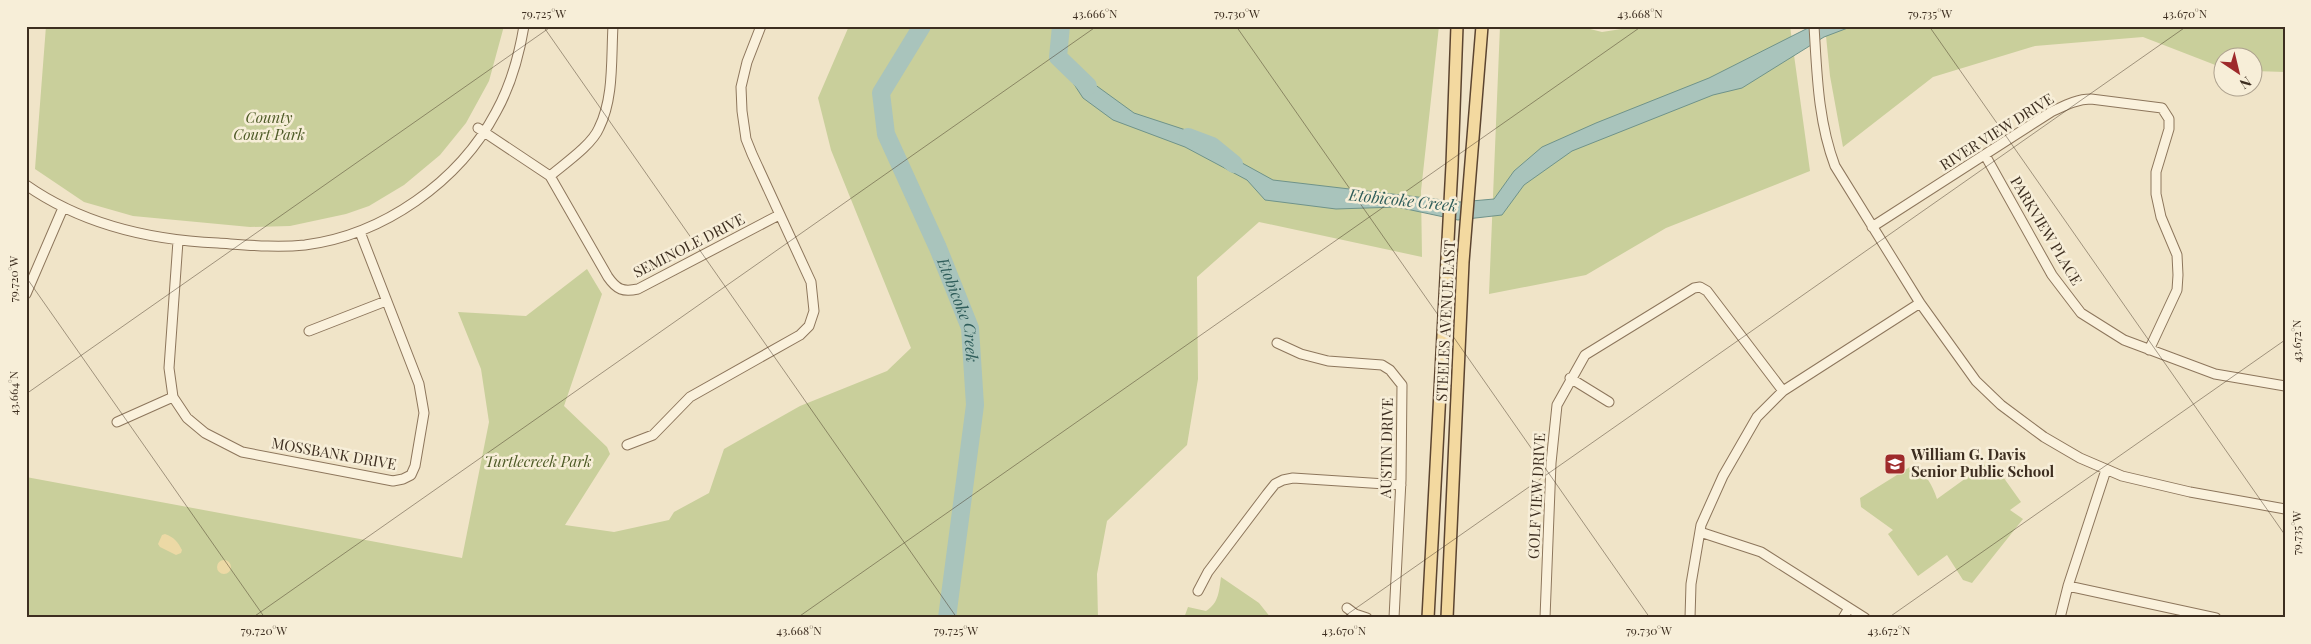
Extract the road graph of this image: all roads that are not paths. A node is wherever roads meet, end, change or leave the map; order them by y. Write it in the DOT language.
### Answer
graph roads {
  1 [pos="524,26"];
  2 [pos="613,26"];
  3 [pos="762,26"];
  4 [pos="1457,26"];
  5 [pos="1482,26"];
  6 [pos="1814,26"];
  7 [pos="481,130"];
  8 [pos="1985,155"];
  9 [pos="550,176"];
  10 [pos="26,185"];
  11 [pos="63,208"];
  12 [pos="779,215"];
  13 [pos="1872,227"];
  14 [pos="360,232"];
  15 [pos="178,241"];
  16 [pos="26,294"];
  17 [pos="386,301"];
  18 [pos="1920,303"];
  19 [pos="309,331"];
  20 [pos="1277,343"];
  21 [pos="2149,350"];
  22 [pos="1570,378"];
  23 [pos="2285,386"];
  24 [pos="1783,391"];
  25 [pos="172,397"];
  26 [pos="1609,402"];
  27 [pos="117,422"];
  28 [pos="627,445"];
  29 [pos="2106,470"];
  30 [pos="1401,485"];
  31 [pos="2285,509"];
  32 [pos="1700,532"];
  33 [pos="2068,586"];
  34 [pos="1198,591"];
  35 [pos="1347,608"];
  36 [pos="1850,608"];
  37 [pos="2186,615"];
  38 [pos="1367,618"];
  39 [pos="1394,618"];
  40 [pos="1428,618"];
  41 [pos="1447,618"];
  42 [pos="1545,618"];
  43 [pos="1690,618"];
  44 [pos="1843,618"];
  45 [pos="1865,618"];
  46 [pos="2060,618"];
  47 [pos="2216,618"];
  1 -- 7 [label="street"];
  2 -- 9 [label="street"];
  3 -- 12 [label="street"];
  4 -- 40 [label="main road, STEELES AVENUE EAST"];
  5 -- 41 [label="main road, STEELES AVENUE EAST"];
  6 -- 13 [label="street"];
  7 -- 9 [label="street, SEMINOLE DRIVE"];
  7 -- 14 [label="street"];
  8 -- 13 [label="street, RIVER VIEW DRIVE"];
  8 -- 21 [label="street, PARKVIEW PLACE"];
  8 -- 21 [label="street, RIVER VIEW DRIVE"];
  9 -- 12 [label="street, SEMINOLE DRIVE"];
  10 -- 11 [label="street"];
  11 -- 15 [label="street"];
  11 -- 16 [label="street"];
  12 -- 28 [label="street"];
  13 -- 18 [label="street"];
  14 -- 15 [label="street"];
  14 -- 17 [label="street, MOSSBANK DRIVE"];
  15 -- 25 [label="street"];
  17 -- 19 [label="street"];
  17 -- 25 [label="street, MOSSBANK DRIVE"];
  18 -- 24 [label="street"];
  18 -- 29 [label="street"];
  20 -- 30 [label="street, AUSTIN DRIVE"];
  21 -- 23 [label="street, PARKVIEW PLACE"];
  22 -- 24 [label="street, GOLF VIEW DRIVE"];
  22 -- 26 [label="street"];
  22 -- 42 [label="street, GOLF VIEW DRIVE"];
  24 -- 32 [label="street"];
  25 -- 27 [label="street"];
  29 -- 31 [label="street"];
  29 -- 33 [label="street"];
  30 -- 34 [label="street"];
  30 -- 39 [label="street, AUSTIN DRIVE"];
  32 -- 36 [label="street"];
  32 -- 43 [label="street"];
  33 -- 37 [label="street"];
  33 -- 46 [label="street"];
  35 -- 38 [label="street"];
  36 -- 44 [label="street"];
  36 -- 45 [label="street"];
  37 -- 47 [label="street"];
}
